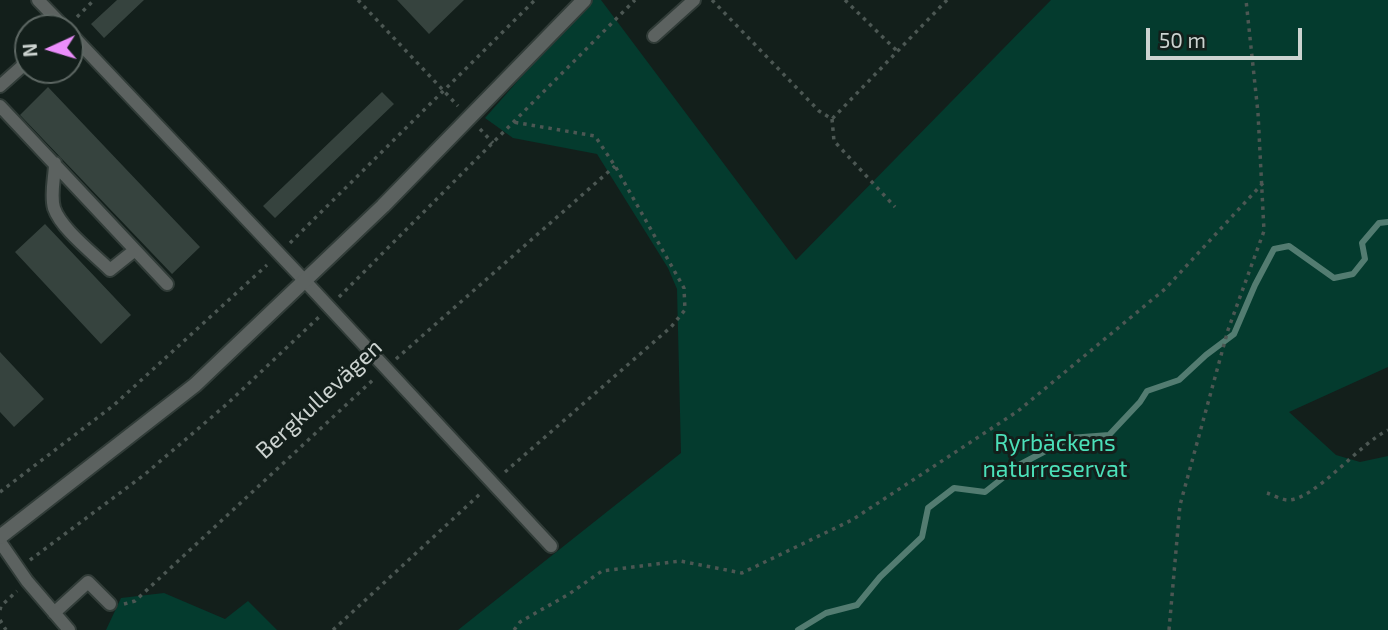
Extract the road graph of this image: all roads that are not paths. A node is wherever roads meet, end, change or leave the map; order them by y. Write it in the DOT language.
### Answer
graph roads {
  1 [pos="38,0"];
  2 [pos="694,0"];
  3 [pos="575,3"];
  4 [pos="57,14"];
  5 [pos="654,36"];
  6 [pos="84,48"];
  7 [pos="14,74"];
  8 [pos="0,86"];
  9 [pos="0,106"];
  10 [pos="55,163"];
  11 [pos="135,250"];
  12 [pos="304,280"];
  13 [pos="167,284"];
  14 [pos="0,537"];
  15 [pos="0,542"];
  16 [pos="551,547"];
  17 [pos="110,604"];
  18 [pos="54,613"];
  19 [pos="69,630"];
  1 -- 4 [label="lane"];
  2 -- 5 [label="lane"];
  3 -- 12 [label="street"];
  6 -- 12 [label="lane"];
  7 -- 8 [label="lane"];
  9 -- 10 [label="lane"];
  10 -- 11 [label="lane"];
  10 -- 11 [label="lane"];
  11 -- 13 [label="lane"];
  12 -- 14 [label="street"];
  12 -- 16 [label="lane"];
  15 -- 18 [label="lane"];
  17 -- 18 [label="lane"];
  18 -- 19 [label="lane"];
}
